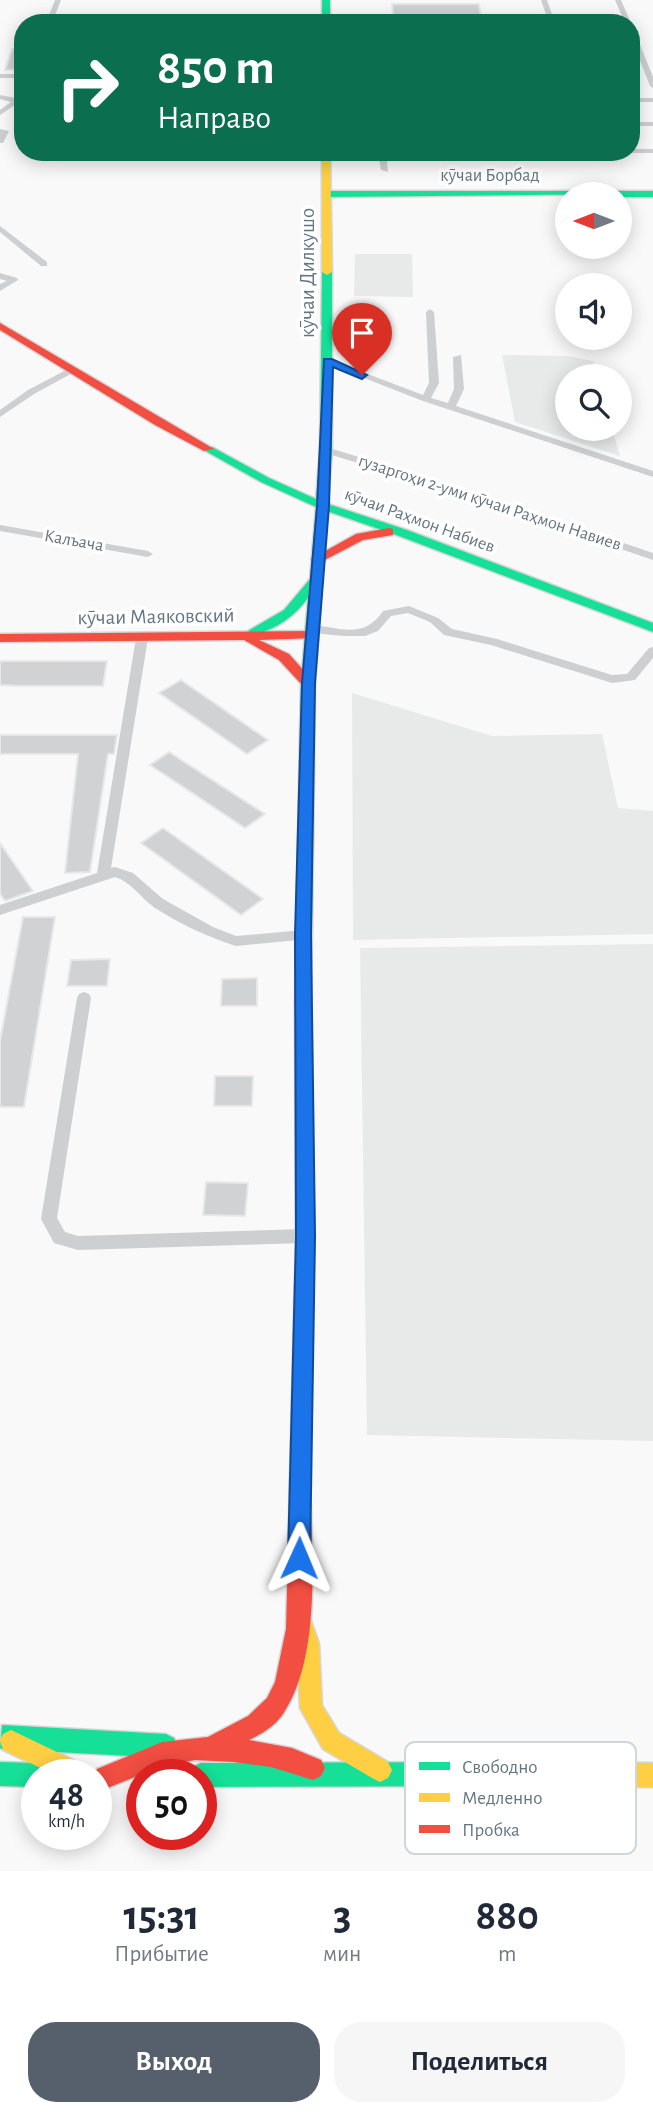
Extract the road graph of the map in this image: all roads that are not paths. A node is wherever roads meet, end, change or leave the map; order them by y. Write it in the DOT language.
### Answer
graph roads {
  1 [pos="640,53"];
  2 [pos="647,72"];
  3 [pos="653,86"];
  4 [pos="0,131"];
  5 [pos="0,141"];
  6 [pos="326,161"];
  7 [pos="384,161"];
  8 [pos="385,170"];
  9 [pos="653,188"];
  10 [pos="328,191"];
  11 [pos="653,194"];
  12 [pos="0,228"];
  13 [pos="10,236"];
  14 [pos="0,240"];
  15 [pos="44,264"];
  16 [pos="0,276"];
  17 [pos="0,288"];
  18 [pos="430,313"];
  19 [pos="0,326"];
  20 [pos="458,357"];
  21 [pos="328,362"];
  22 [pos="73,370"];
  23 [pos="426,399"];
  24 [pos="451,406"];
  25 [pos="0,414"];
  26 [pos="326,450"];
  27 [pos="653,474"];
  28 [pos="324,475"];
  29 [pos="265,480"];
  30 [pos="323,506"];
  31 [pos="0,528"];
  32 [pos="403,533"];
  33 [pos="148,554"];
  34 [pos="653,557"];
  35 [pos="317,559"];
  36 [pos="316,577"];
  37 [pos="653,628"];
  38 [pos="312,632"];
  39 [pos="237,636"];
  40 [pos="0,638"];
  41 [pos="142,638"];
  42 [pos="653,651"];
  43 [pos="308,683"];
  44 [pos="103,875"];
  45 [pos="0,910"];
  46 [pos="303,935"];
  47 [pos="84,998"];
  48 [pos="305,1236"];
  49 [pos="298,1611"];
  50 [pos="1,1737"];
  51 [pos="211,1745"];
  52 [pos="178,1747"];
  53 [pos="47,1759"];
  54 [pos="112,1771"];
  55 [pos="322,1773"];
  56 [pos="384,1773"];
  57 [pos="405,1773"];
  58 [pos="0,1774"];
  59 [pos="21,1775"];
  60 [pos="217,1775"];
  1 -- 2 [label="street"];
  2 -- 3 [label="street"];
  4 -- 5 [label="street"];
  6 -- 10 [label="main road, кӯчаи Дилкушо"];
  7 -- 8 [label="street"];
  9 -- 10 [label="main road, кӯчаи Борбад"];
  10 -- 11 [label="main road, кӯчаи Борбад"];
  10 -- 21 [label="main road, кӯчаи Дилкушо"];
  12 -- 13 [label="street"];
  13 -- 14 [label="street"];
  13 -- 15 [label="street"];
  16 -- 17 [label="street"];
  18 -- 23 [label="street"];
  19 -- 22 [label="main road, кӯчаи Раҳмон Набиев"];
  20 -- 24 [label="street"];
  21 -- 23 [label="street"];
  21 -- 26 [label="main road, кӯчаи Дилкушо"];
  22 -- 25 [label="street"];
  22 -- 29 [label="main road, кӯчаи Раҳмон Набиев"];
  23 -- 24 [label="street"];
  24 -- 27 [label="street"];
  26 -- 28 [label="main road, кӯчаи Дилкушо"];
  26 -- 34 [label="street, гузаргоҳи 2-уми кӯчаи Раҳмон Навиев"];
  28 -- 29 [label="main road"];
  28 -- 30 [label="main road, кӯчаи Дилкушо"];
  29 -- 30 [label="main road, кӯчаи Раҳмон Набиев"];
  30 -- 32 [label="main road, кӯчаи Раҳмон Набиев"];
  30 -- 35 [label="main road, кӯчаи Дилкушо"];
  31 -- 33 [label="street, Калъача"];
  32 -- 35 [label="main road"];
  32 -- 37 [label="main road, кӯчаи Раҳмон Набиев"];
  35 -- 36 [label="main road, кӯчаи Дилкушо"];
  36 -- 38 [label="main road, кӯчаи Дилкушо"];
  36 -- 39 [label="main road"];
  38 -- 39 [label="main road, кӯчаи Маяковский"];
  38 -- 42 [label="street"];
  38 -- 43 [label="main road, кӯчаи Дилкушо"];
  39 -- 41 [label="main road, кӯчаи Маяковский"];
  39 -- 43 [label="main road"];
  40 -- 41 [label="main road, кӯчаи Маяковский"];
  41 -- 44 [label="street"];
  43 -- 46 [label="main road, кӯчаи Дилкушо"];
  44 -- 45 [label="street"];
  44 -- 46 [label="street"];
  46 -- 48 [label="main road, кӯчаи Дилкушо"];
  47 -- 48 [label="street"];
  48 -- 49 [label="main road, кӯчаи Дилкушо"];
  49 -- 51 [label="main road"];
  49 -- 56 [label="main road"];
  50 -- 52 [label="main road"];
  50 -- 53 [label="main road"];
  51 -- 52 [label="main road"];
  51 -- 55 [label="main road"];
  52 -- 54 [label="main road"];
  55 -- 56 [label="main road"];
  55 -- 60 [label="main road"];
  56 -- 57 [label="main road"];
  58 -- 59 [label="main road"];
}
